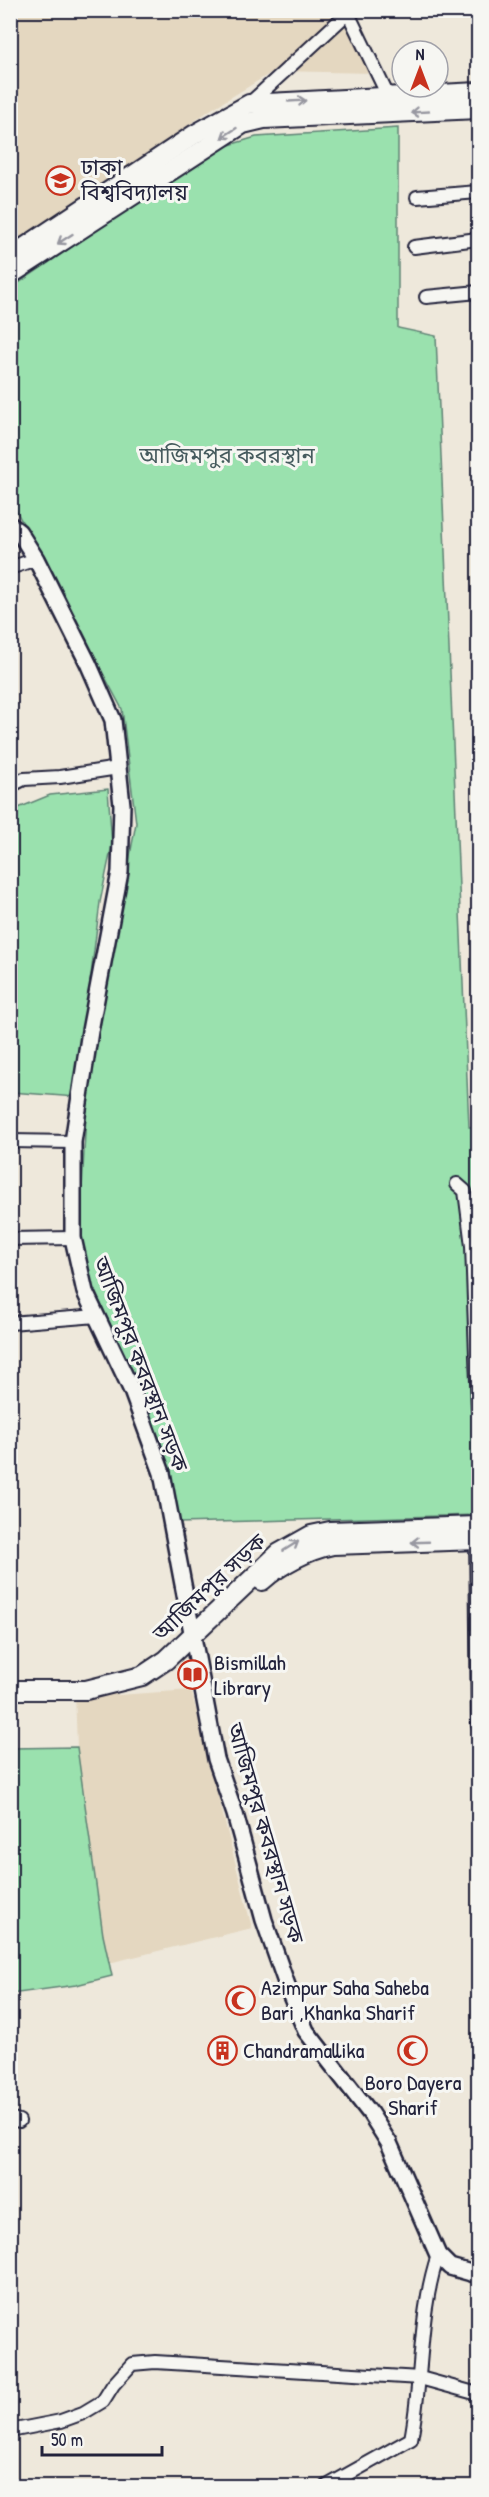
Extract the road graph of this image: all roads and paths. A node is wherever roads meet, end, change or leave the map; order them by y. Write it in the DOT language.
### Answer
graph roads {
  1 [pos="349,12"];
  2 [pos="478,92"];
  3 [pos="249,104"];
  4 [pos="389,105"];
  5 [pos="478,109"];
  6 [pos="478,192"];
  7 [pos="417,197"];
  8 [pos="478,239"];
  9 [pos="414,247"];
  10 [pos="10,257"];
  11 [pos="10,275"];
  12 [pos="478,292"];
  13 [pos="426,297"];
  14 [pos="10,525"];
  15 [pos="36,559"];
  16 [pos="10,568"];
  17 [pos="118,768"];
  18 [pos="10,786"];
  19 [pos="10,1141"];
  20 [pos="73,1142"];
  21 [pos="457,1184"];
  22 [pos="73,1238"];
  23 [pos="10,1239"];
  24 [pos="97,1316"];
  25 [pos="10,1323"];
  26 [pos="478,1409"];
  27 [pos="477,1533"];
  28 [pos="195,1640"];
  29 [pos="10,1690"];
  30 [pos="10,1700"];
  31 [pos="478,1725"];
  32 [pos="438,2255"];
  33 [pos="478,2275"];
  34 [pos="420,2378"];
  35 [pos="478,2394"];
  36 [pos="10,2431"];
  37 [pos="327,2487"];
  1 -- 3 [label="street"];
  1 -- 4 [label="street"];
  2 -- 4 [label="main road"];
  3 -- 4 [label="main road, one-way"];
  3 -- 10 [label="main road"];
  5 -- 4 [label="main road, one-way"];
  4 -- 11 [label="main road, one-way"];
  6 -- 7 [label="street"];
  8 -- 9 [label="street"];
  12 -- 13 [label="street"];
  14 -- 15 [label="street, আজিমপুর কবরস্থান সড়ক"];
  15 -- 16 [label="street"];
  15 -- 17 [label="street, আজিমপুর কবরস্থান সড়ক"];
  17 -- 18 [label="street"];
  17 -- 20 [label="street, আজিমপুর কবরস্থান সড়ক"];
  19 -- 20 [label="street"];
  20 -- 22 [label="street, আজিমপুর কবরস্থান সড়ক"];
  21 -- 26 [label="street"];
  22 -- 23 [label="street"];
  22 -- 24 [label="street, আজিমপুর কবরস্থান সড়ক"];
  24 -- 25 [label="street"];
  24 -- 28 [label="street, আজিমপুর কবরস্থান সড়ক"];
  27 -- 28 [label="main road, আজিমপুর সড়ক"];
  27 -- 31 [label="street"];
  28 -- 29 [label="main road, আজিমপুর সড়ক"];
  28 -- 30 [label="main road, আজিমপুর সড়ক"];
  28 -- 32 [label="street, আজিমপুর কবরস্থান সড়ক"];
  32 -- 33 [label="street"];
  32 -- 34 [label="street"];
  34 -- 35 [label="street"];
  34 -- 36 [label="street"];
  34 -- 37 [label="street"];
}
